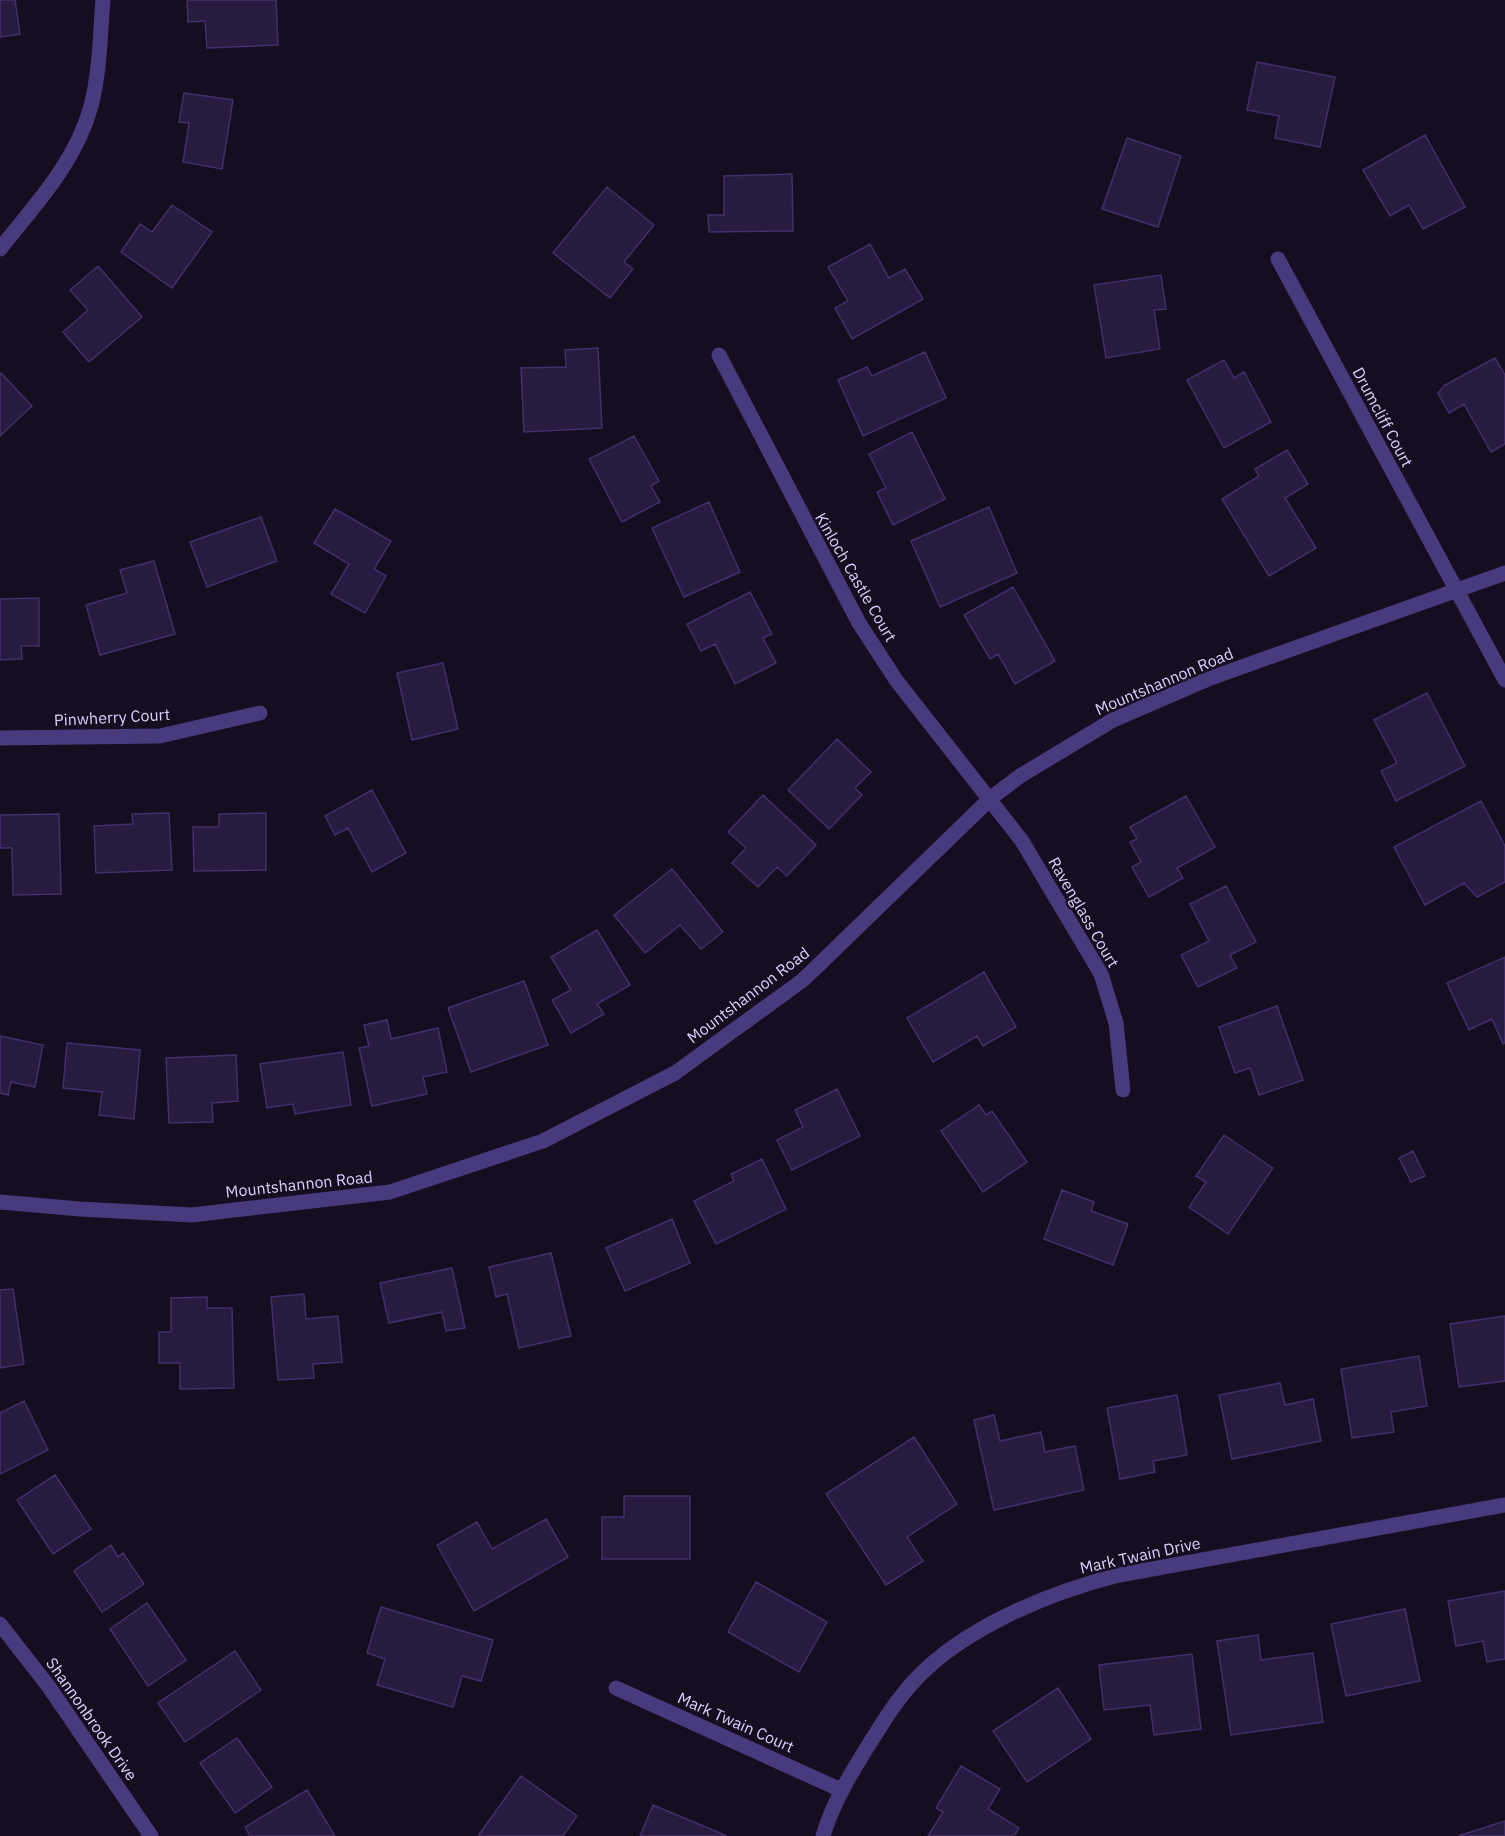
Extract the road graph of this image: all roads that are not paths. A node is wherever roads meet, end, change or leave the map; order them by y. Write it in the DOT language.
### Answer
graph roads {
  1 [pos="103,0"];
  2 [pos="0,249"];
  3 [pos="1278,259"];
  4 [pos="719,355"];
  5 [pos="1505,573"];
  6 [pos="1456,592"];
  7 [pos="1505,680"];
  8 [pos="260,713"];
  9 [pos="0,738"];
  10 [pos="991,798"];
  11 [pos="1123,1090"];
  12 [pos="0,1202"];
  13 [pos="1505,1506"];
  14 [pos="0,1624"];
  15 [pos="616,1688"];
  16 [pos="841,1790"];
  17 [pos="151,1836"];
  18 [pos="823,1836"];
  1 -- 2 [label="street"];
  3 -- 6 [label="street, Drumcliff Court"];
  4 -- 10 [label="street, Kinloch Castle Court"];
  5 -- 6 [label="street, Mountshannon Road"];
  6 -- 7 [label="street, Drumcliff Court"];
  6 -- 10 [label="street, Mountshannon Road"];
  8 -- 9 [label="street, Pinwherry Court"];
  10 -- 11 [label="street, Ravenglass Court"];
  10 -- 12 [label="street, Mountshannon Road"];
  13 -- 16 [label="street, Mark Twain Drive"];
  14 -- 17 [label="street, Shannonbrook Drive"];
  15 -- 16 [label="street, Mark Twain Court"];
  16 -- 18 [label="street, Mark Twain Drive"];
}
